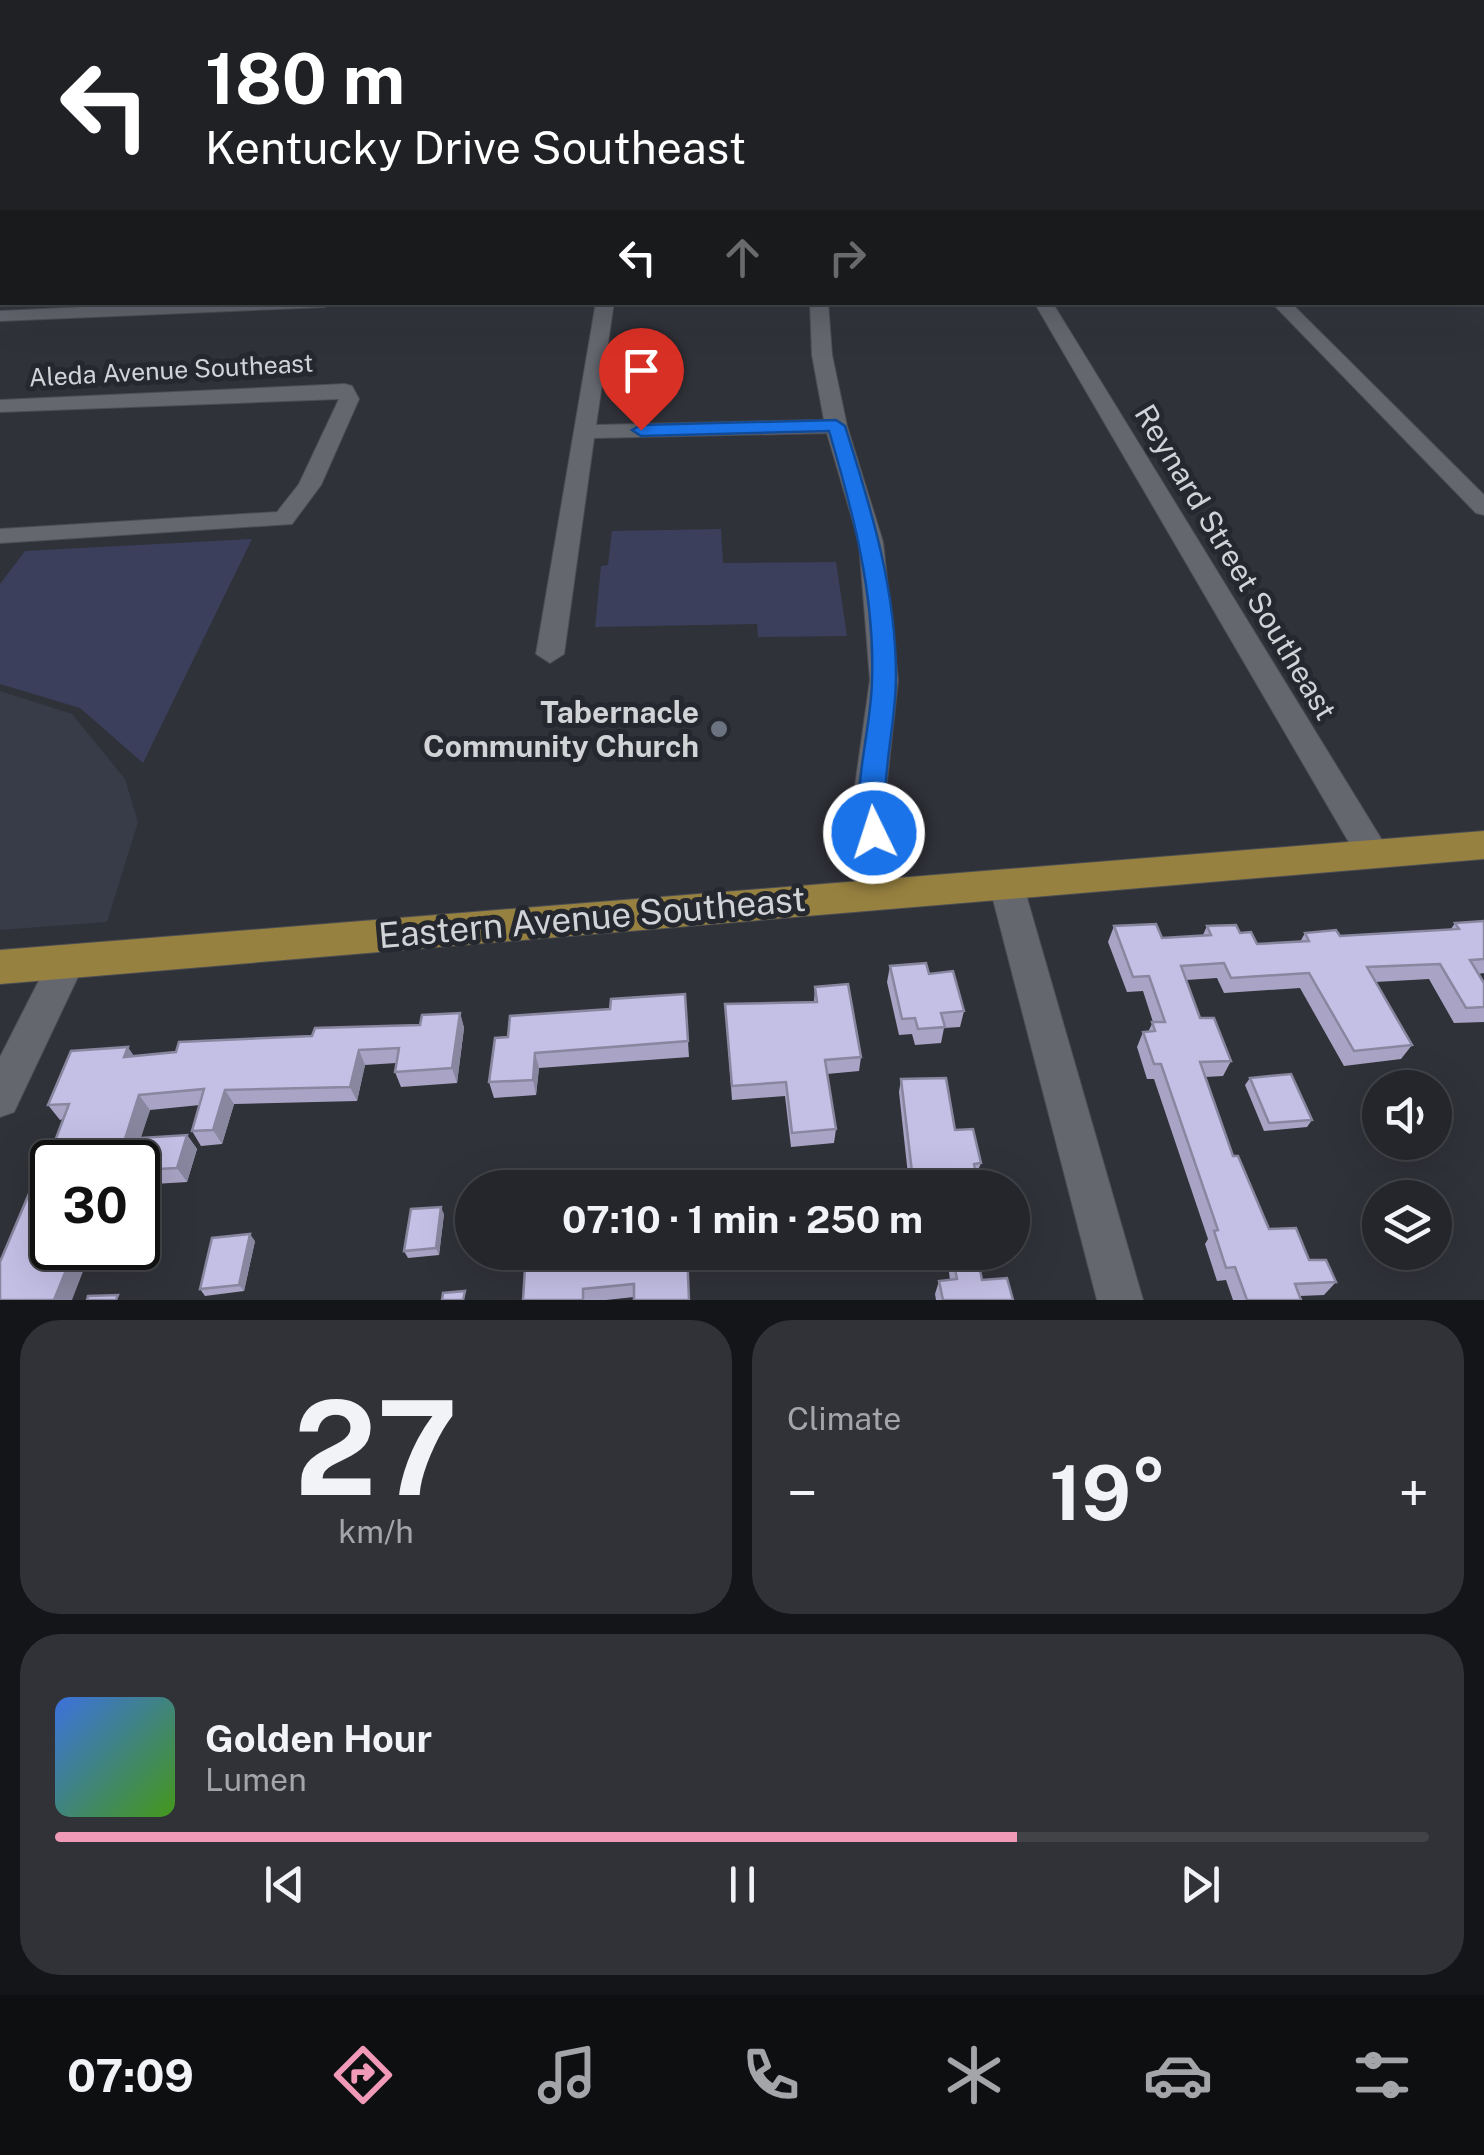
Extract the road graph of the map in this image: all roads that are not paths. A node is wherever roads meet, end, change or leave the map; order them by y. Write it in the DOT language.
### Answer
graph roads {
  1 [pos="255,305"];
  2 [pos="605,305"];
  3 [pos="819,305"];
  4 [pos="1045,305"];
  5 [pos="1283,305"];
  6 [pos="0,316"];
  7 [pos="0,406"];
  8 [pos="836,426"];
  9 [pos="588,432"];
  10 [pos="1484,508"];
  11 [pos="0,536"];
  12 [pos="550,654"];
  13 [pos="1484,845"];
  14 [pos="1373,854"];
  15 [pos="1006,884"];
  16 [pos="884,891"];
  17 [pos="66,962"];
  18 [pos="0,967"];
  19 [pos="0,1098"];
  20 [pos="1120,1300"];
  1 -- 6 [label="street"];
  2 -- 9 [label="street"];
  3 -- 8 [label="street"];
  4 -- 14 [label="street, Reynard Street Southeast"];
  5 -- 10 [label="street"];
  7 -- 11 [label="street, Aleda Avenue Southeast"];
  8 -- 9 [label="street"];
  8 -- 16 [label="street"];
  9 -- 12 [label="street"];
  13 -- 14 [label="main road, Eastern Avenue Southeast"];
  14 -- 15 [label="main road, Eastern Avenue Southeast"];
  15 -- 16 [label="main road, Eastern Avenue Southeast"];
  15 -- 20 [label="street"];
  16 -- 17 [label="main road, Eastern Avenue Southeast"];
  17 -- 18 [label="main road, Eastern Avenue Southeast"];
  17 -- 19 [label="street"];
}
